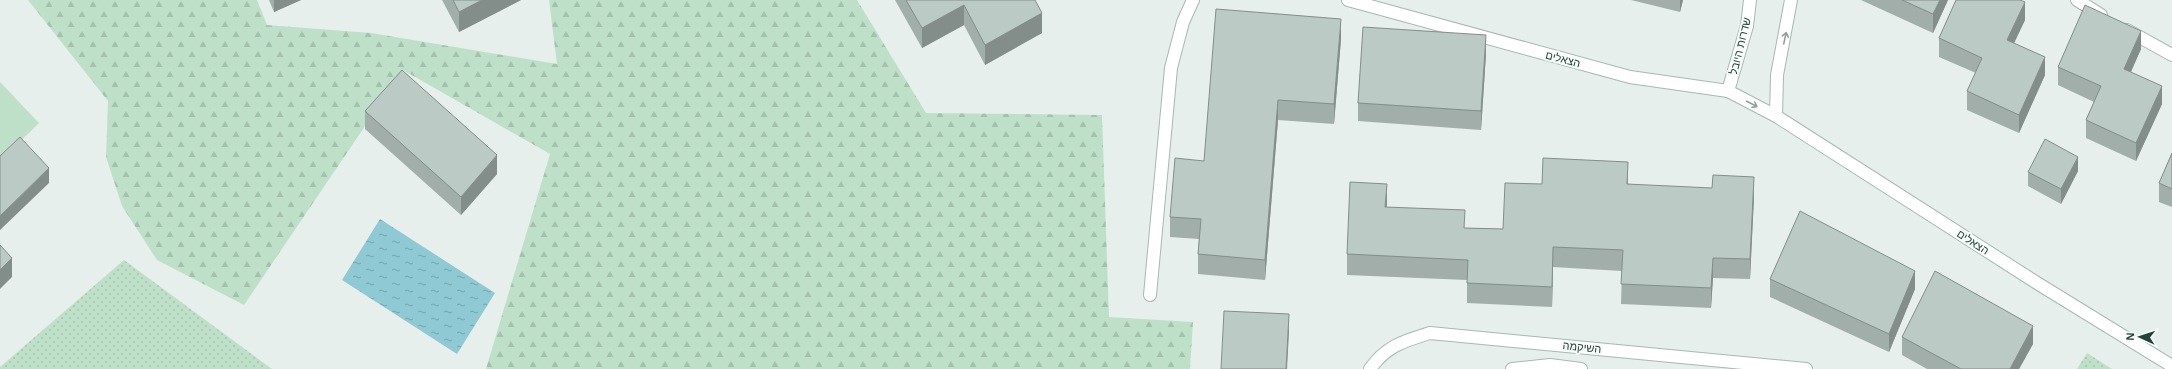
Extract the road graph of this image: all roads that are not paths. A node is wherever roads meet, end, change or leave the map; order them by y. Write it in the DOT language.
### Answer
graph roads {
  1 [pos="1193,0"];
  2 [pos="1348,0"];
  3 [pos="1750,0"];
  4 [pos="1791,0"];
  5 [pos="2077,0"];
  6 [pos="2172,55"];
  7 [pos="1728,91"];
  8 [pos="1776,116"];
  9 [pos="1150,295"];
  10 [pos="2172,366"];
  11 [pos="1370,369"];
  12 [pos="1512,369"];
  13 [pos="1581,369"];
  14 [pos="1806,369"];
  1 -- 9 [label="street"];
  2 -- 7 [label="street, הצאלים"];
  3 -- 7 [label="street, שדרות היובל"];
  8 -- 4 [label="street, one-way"];
  5 -- 6 [label="street"];
  7 -- 8 [label="street, הצאלים, one-way"];
  8 -- 10 [label="street, הצאלים"];
  11 -- 14 [label="street, השיקמה"];
  12 -- 13 [label="street"];
}
